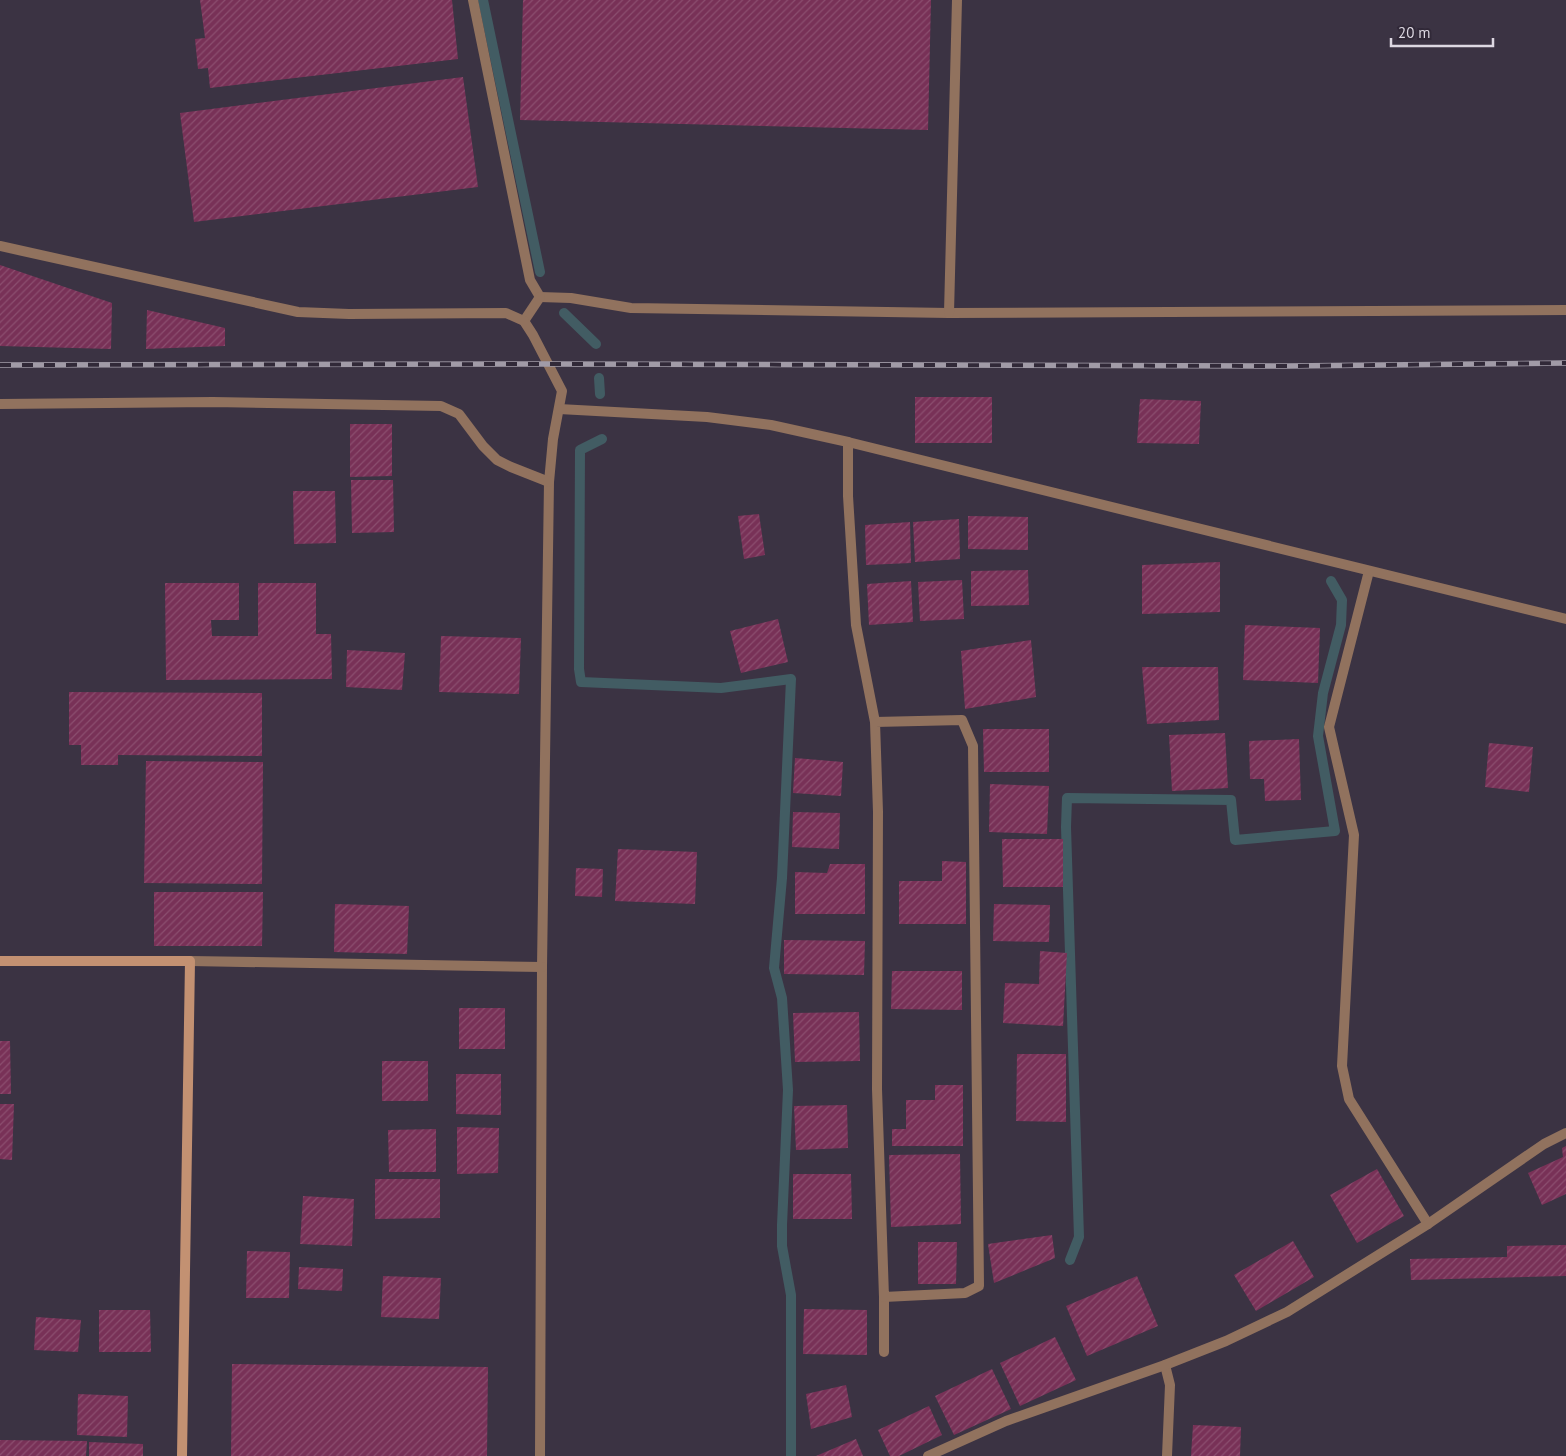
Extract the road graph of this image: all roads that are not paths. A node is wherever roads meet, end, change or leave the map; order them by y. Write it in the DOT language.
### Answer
graph roads {
  1 [pos="473,0"];
  2 [pos="957,0"];
  3 [pos="0,246"];
  4 [pos="540,297"];
  5 [pos="1566,310"];
  6 [pos="949,313"];
  7 [pos="524,321"];
  8 [pos="0,404"];
  9 [pos="559,409"];
  10 [pos="848,442"];
  11 [pos="549,482"];
  12 [pos="1369,571"];
  13 [pos="1566,619"];
  14 [pos="875,722"];
  15 [pos="0,961"];
  16 [pos="190,962"];
  17 [pos="542,968"];
  18 [pos="1566,1133"];
  19 [pos="1428,1224"];
  20 [pos="884,1297"];
  21 [pos="884,1352"];
  22 [pos="1165,1365"];
  23 [pos="182,1456"];
  24 [pos="540,1456"];
  25 [pos="928,1456"];
  26 [pos="1167,1456"];
  1 -- 4 [label="street"];
  2 -- 6 [label="street"];
  3 -- 7 [label="street"];
  4 -- 6 [label="street"];
  4 -- 7 [label="street"];
  5 -- 6 [label="street"];
  7 -- 9 [label="street"];
  8 -- 11 [label="street"];
  9 -- 10 [label="street"];
  9 -- 11 [label="street"];
  10 -- 12 [label="street"];
  10 -- 14 [label="street"];
  11 -- 17 [label="street"];
  12 -- 13 [label="street"];
  12 -- 19 [label="street"];
  14 -- 20 [label="street"];
  14 -- 20 [label="street"];
  15 -- 16 [label="street"];
  16 -- 17 [label="street"];
  16 -- 23 [label="street"];
  17 -- 24 [label="street"];
  18 -- 19 [label="street"];
  19 -- 22 [label="street"];
  20 -- 21 [label="street"];
  22 -- 25 [label="street"];
  22 -- 26 [label="street"];
}
